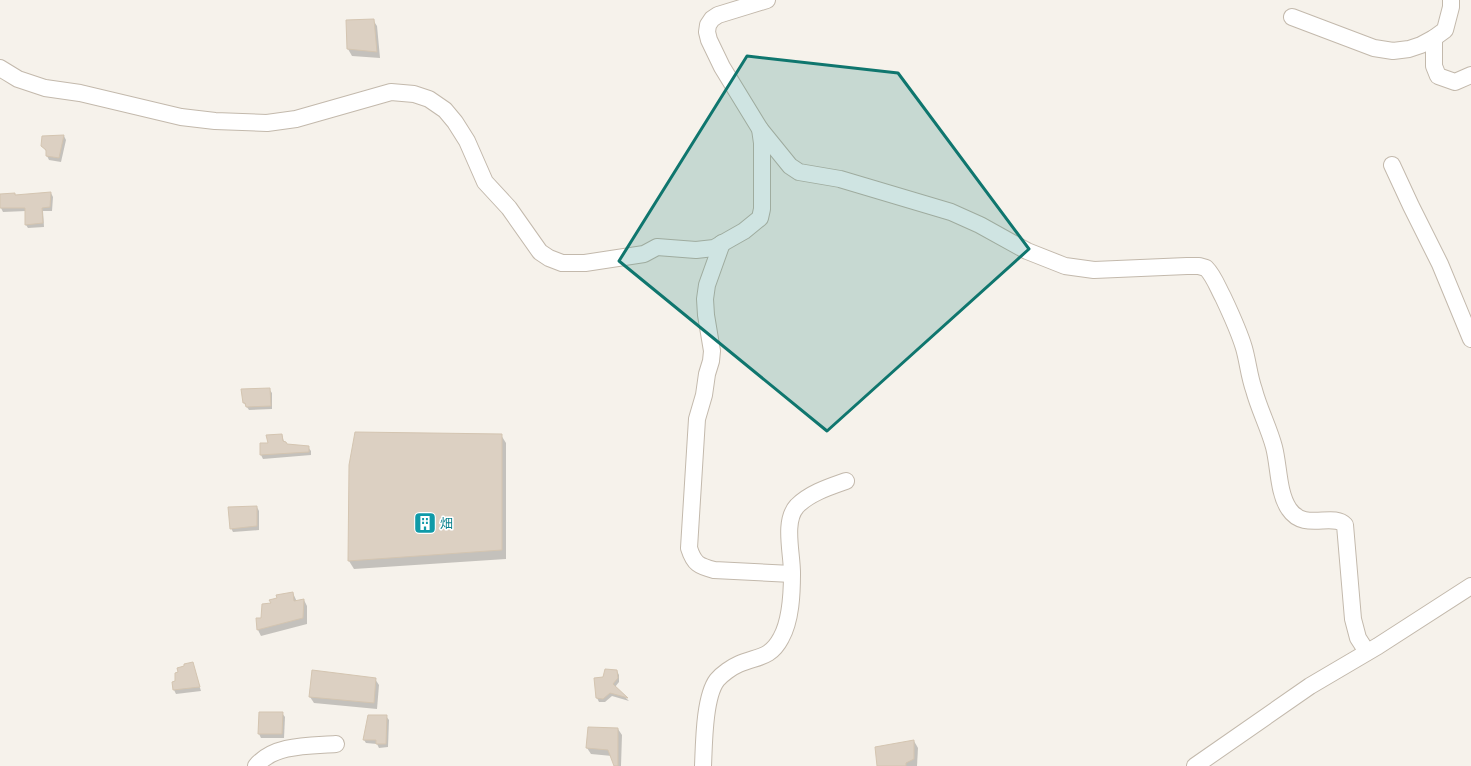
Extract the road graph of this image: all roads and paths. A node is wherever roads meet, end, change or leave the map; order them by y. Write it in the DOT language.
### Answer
graph roads {
  1 [pos="767,0"];
  2 [pos="1450,0"];
  3 [pos="1292,17"];
  4 [pos="1434,38"];
  5 [pos="0,68"];
  6 [pos="1471,75"];
  7 [pos="760,129"];
  8 [pos="1392,165"];
  9 [pos="722,243"];
  10 [pos="1471,339"];
  11 [pos="846,481"];
  12 [pos="792,574"];
  13 [pos="1471,586"];
  14 [pos="1367,652"];
  15 [pos="336,744"];
  16 [pos="256,766"];
  17 [pos="703,766"];
  18 [pos="1195,766"];
  1 -- 7 [label="street"];
  2 -- 4 [label="street"];
  3 -- 4 [label="street"];
  4 -- 6 [label="street"];
  5 -- 9 [label="street"];
  7 -- 9 [label="street"];
  7 -- 14 [label="street"];
  8 -- 10 [label="street"];
  9 -- 12 [label="street"];
  11 -- 12 [label="street"];
  12 -- 17 [label="street"];
  13 -- 14 [label="street"];
  14 -- 18 [label="street"];
  15 -- 16 [label="street"];
}
